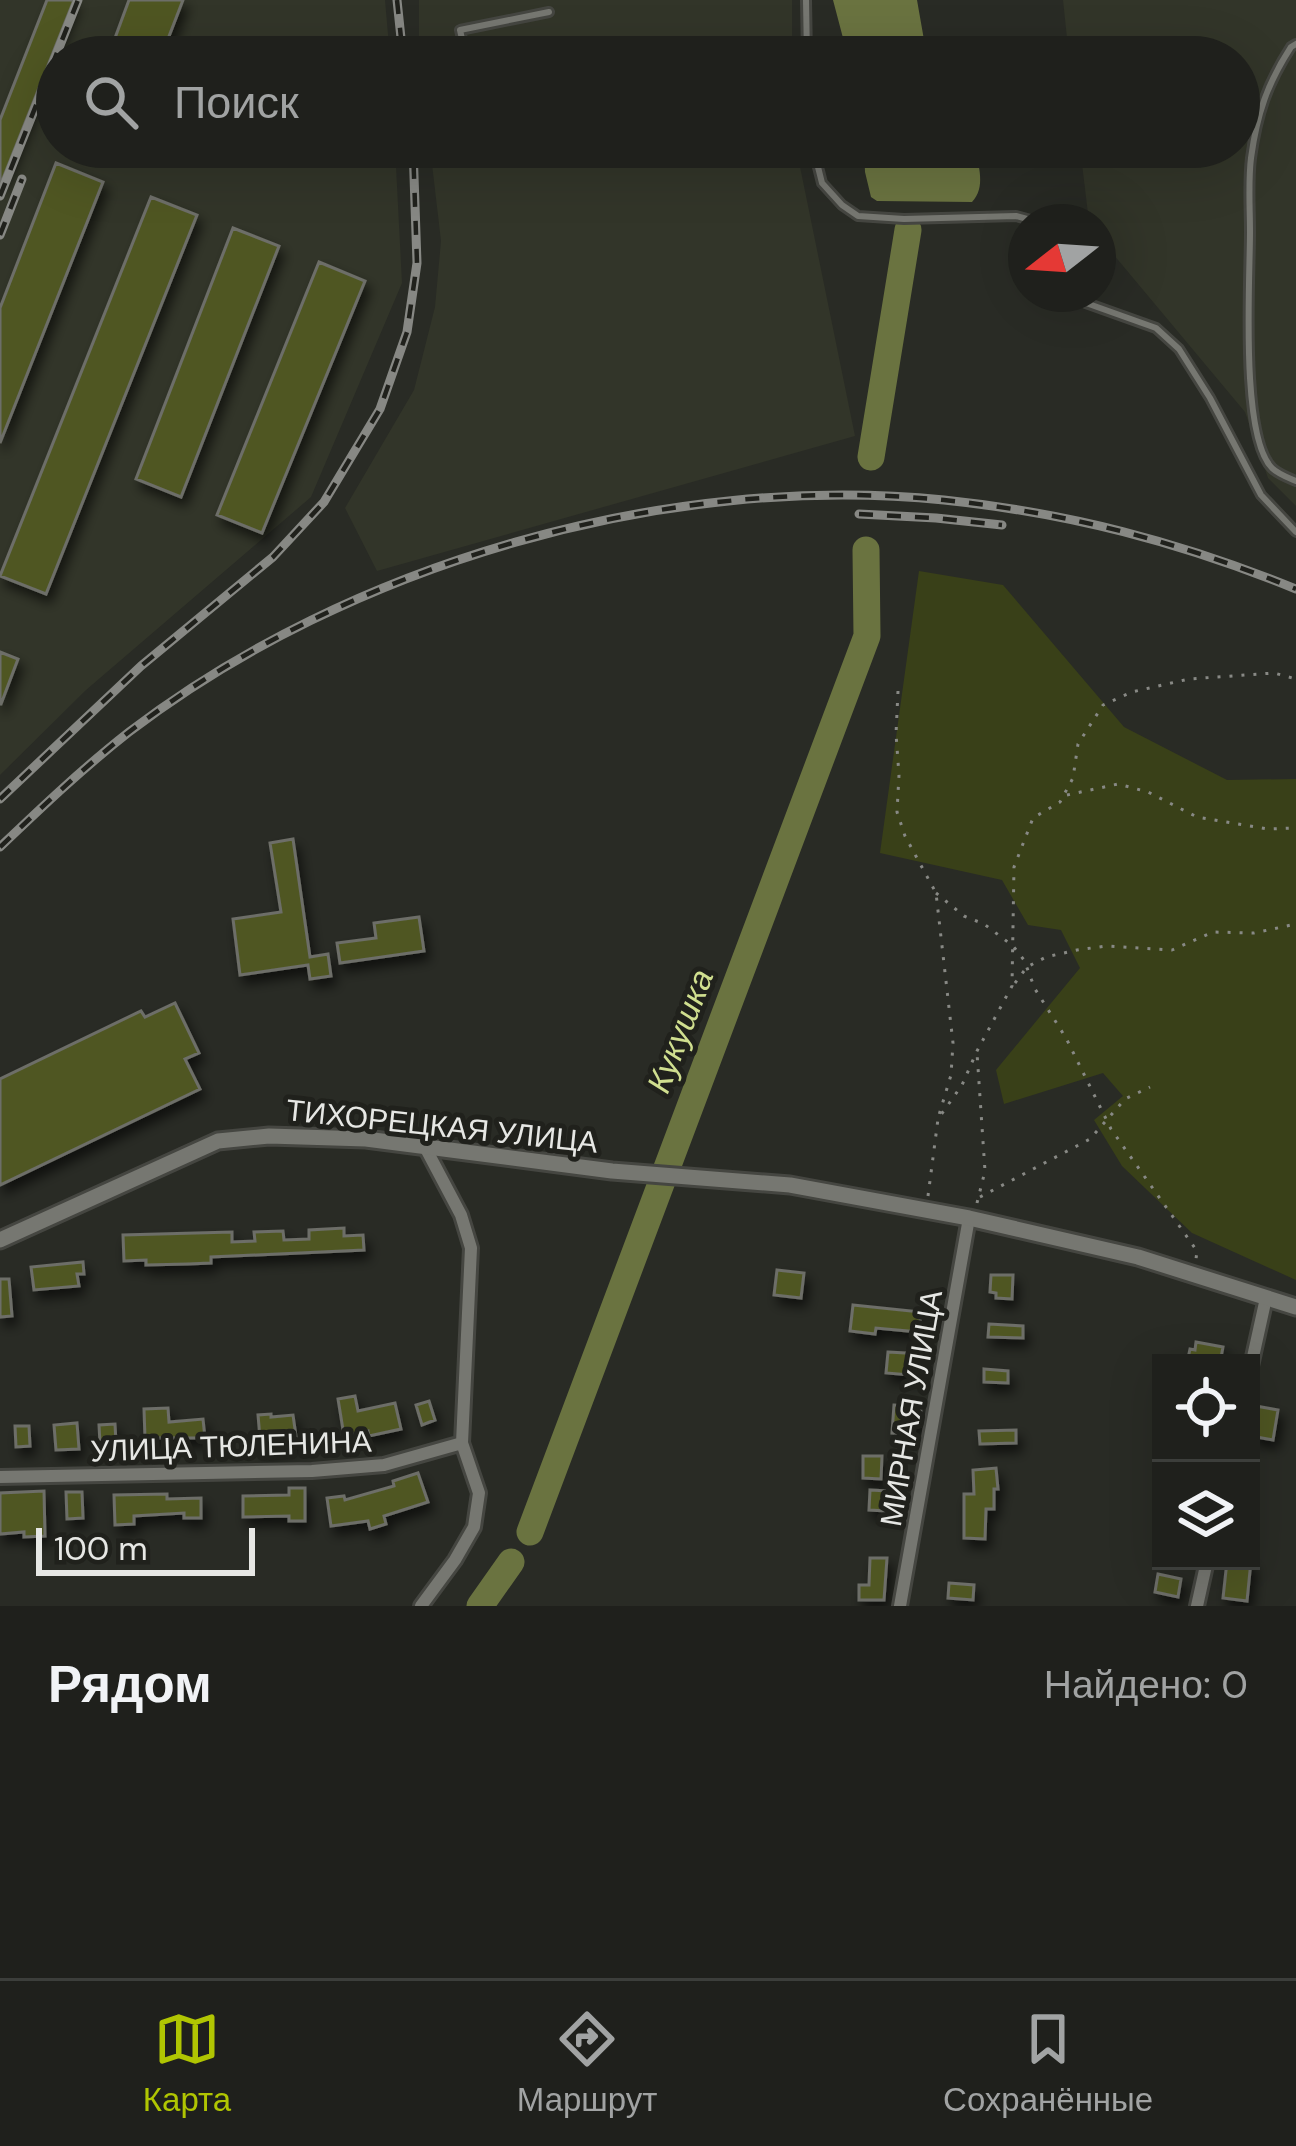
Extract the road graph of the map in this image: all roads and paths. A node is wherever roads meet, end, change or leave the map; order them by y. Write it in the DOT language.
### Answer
graph roads {
  1 [pos="806,0"];
  2 [pos="549,12"];
  3 [pos="461,36"];
  4 [pos="807,36"];
  5 [pos="1296,44"];
  6 [pos="1260,115"];
  7 [pos="818,168"];
  8 [pos="1250,168"];
  9 [pos="1008,215"];
  10 [pos="1111,312"];
  11 [pos="1296,481"];
  12 [pos="1296,532"];
  13 [pos="1296,679"];
  14 [pos="898,691"];
  15 [pos="1064,795"];
  16 [pos="1296,828"];
  17 [pos="935,893"];
  18 [pos="1296,924"];
  19 [pos="1013,946"];
  20 [pos="1027,967"];
  21 [pos="1012,986"];
  22 [pos="977,1051"];
  23 [pos="1150,1087"];
  24 [pos="938,1119"];
  25 [pos="1106,1120"];
  26 [pos="425,1147"];
  27 [pos="980,1197"];
  28 [pos="926,1210"];
  29 [pos="969,1218"];
  30 [pos="0,1240"];
  31 [pos="1192,1274"];
  32 [pos="1266,1298"];
  33 [pos="1296,1307"];
  34 [pos="1254,1354"];
  35 [pos="462,1443"];
  36 [pos="0,1477"];
  37 [pos="1205,1570"];
  38 [pos="421,1606"];
  39 [pos="900,1606"];
  40 [pos="1197,1606"];
  1 -- 4 [label="lane"];
  2 -- 3 [label="lane"];
  5 -- 6 [label="lane"];
  7 -- 9 [label="lane"];
  8 -- 11 [label="lane"];
  10 -- 12 [label="lane"];
  13 -- 15 [label="path"];
  14 -- 17 [label="path"];
  15 -- 16 [label="path"];
  15 -- 19 [label="path"];
  17 -- 19 [label="path"];
  17 -- 24 [label="path"];
  18 -- 20 [label="path"];
  19 -- 20 [label="path"];
  19 -- 21 [label="path"];
  20 -- 21 [label="path"];
  20 -- 25 [label="path"];
  21 -- 22 [label="path"];
  22 -- 24 [label="path"];
  22 -- 27 [label="path"];
  23 -- 25 [label="path"];
  24 -- 28 [label="path"];
  25 -- 27 [label="path"];
  25 -- 31 [label="path"];
  26 -- 28 [label="street, ТИХОРЕЦКАЯ УЛИЦА"];
  26 -- 30 [label="street, ТИХОРЕЦКАЯ УЛИЦА"];
  26 -- 35 [label="street"];
  27 -- 29 [label="path"];
  28 -- 29 [label="street"];
  29 -- 31 [label="street"];
  29 -- 39 [label="street, МИРНАЯ УЛИЦА"];
  31 -- 32 [label="street"];
  32 -- 33 [label="street"];
  32 -- 34 [label="street"];
  35 -- 36 [label="street, УЛИЦА ТЮЛЕНИНА"];
  35 -- 38 [label="street"];
  37 -- 40 [label="street"];
}
